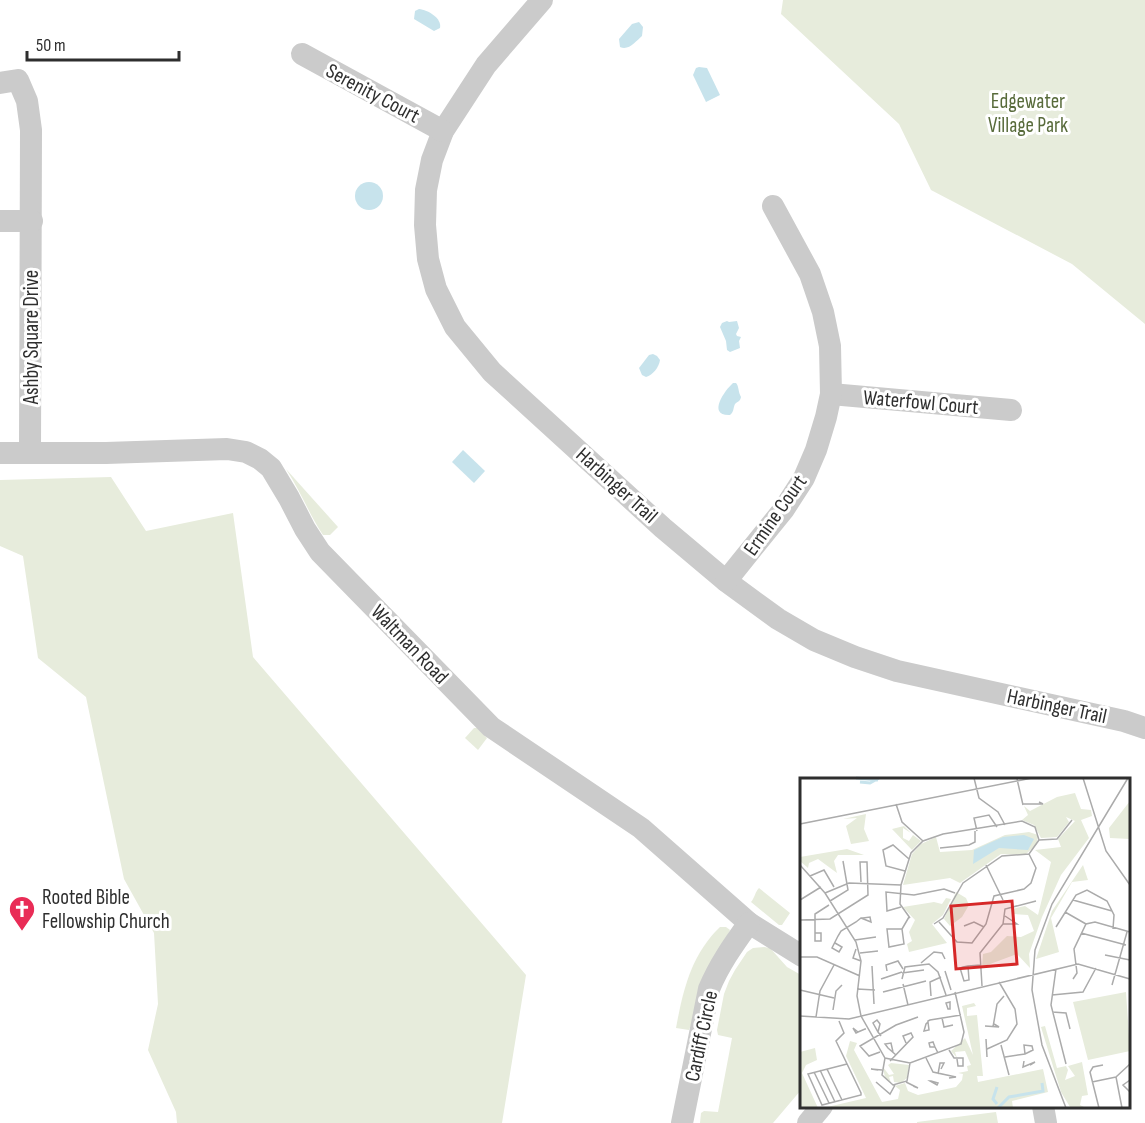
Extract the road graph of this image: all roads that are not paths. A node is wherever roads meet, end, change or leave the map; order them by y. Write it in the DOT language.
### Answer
graph roads {
  1 [pos="542,0"];
  2 [pos="302,54"];
  3 [pos="0,83"];
  4 [pos="443,131"];
  5 [pos="773,206"];
  6 [pos="0,221"];
  7 [pos="32,221"];
  8 [pos="831,394"];
  9 [pos="1011,410"];
  10 [pos="0,453"];
  11 [pos="30,453"];
  12 [pos="726,581"];
  13 [pos="1145,728"];
  14 [pos="749,923"];
  15 [pos="800,955"];
  16 [pos="821,1108"];
  17 [pos="1043,1108"];
  18 [pos="682,1123"];
  19 [pos="808,1123"];
  20 [pos="1046,1123"];
  1 -- 4 [label="street, Harbinger Trail"];
  2 -- 4 [label="street, Serenity Court"];
  3 -- 7 [label="street, Ashby Square Drive"];
  4 -- 12 [label="street, Harbinger Trail"];
  5 -- 8 [label="street, Ermine Court"];
  6 -- 7 [label="street"];
  7 -- 11 [label="street, Ashby Square Drive"];
  8 -- 9 [label="street, Waterfowl Court"];
  8 -- 12 [label="street, Ermine Court"];
  10 -- 11 [label="street, Waltman Road"];
  11 -- 14 [label="street, Waltman Road"];
  12 -- 13 [label="street, Harbinger Trail"];
  14 -- 15 [label="street, Waltman Road"];
  14 -- 18 [label="street, Cardiff Circle"];
  16 -- 19 [label="street"];
  17 -- 20 [label="street"];
}
